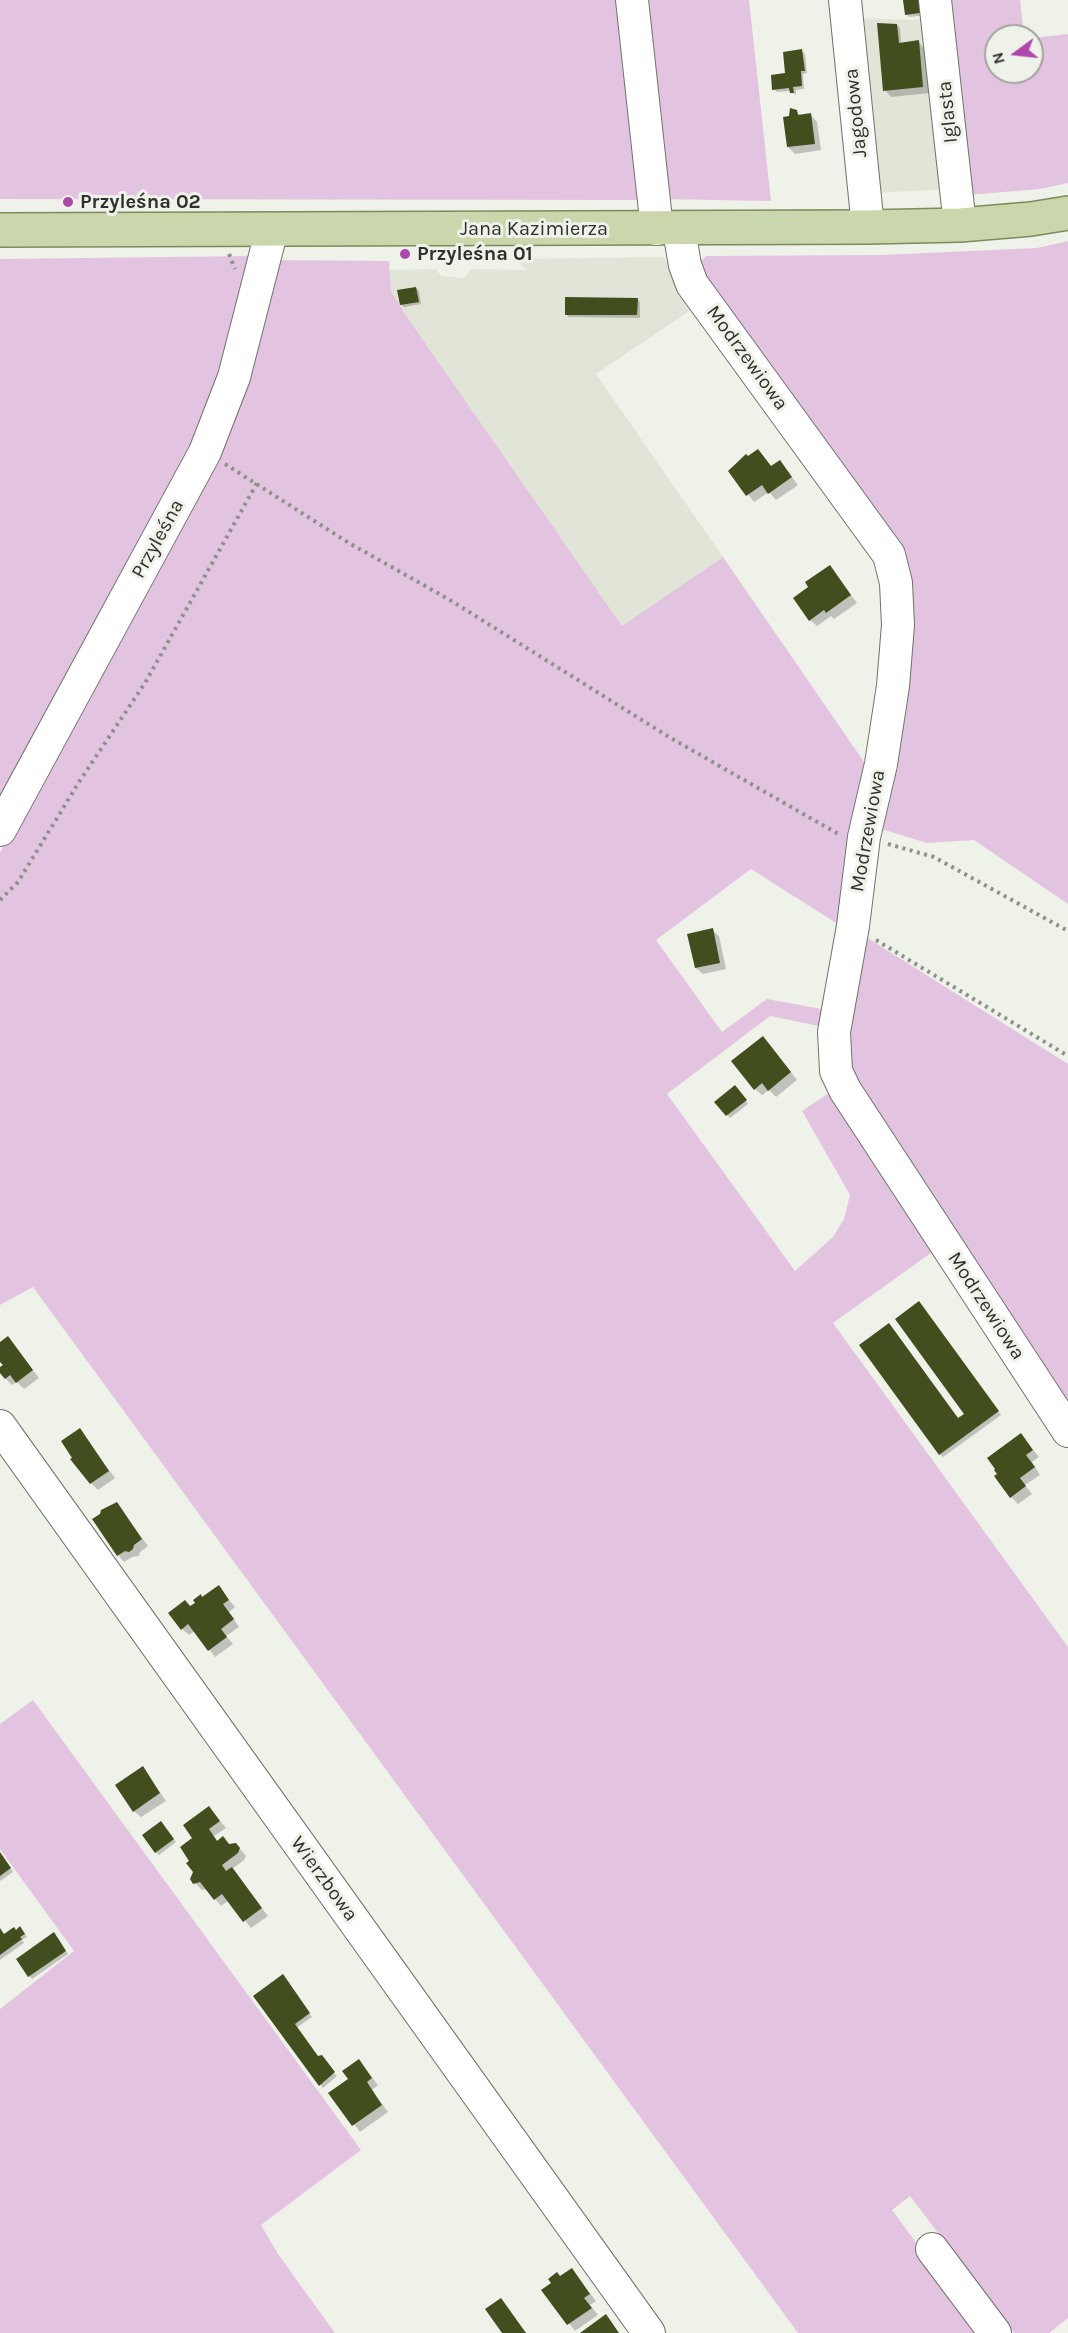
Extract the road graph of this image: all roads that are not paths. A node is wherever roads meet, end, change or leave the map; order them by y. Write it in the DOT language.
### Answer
graph roads {
  1 [pos="632,0"];
  2 [pos="845,0"];
  3 [pos="935,0"];
  4 [pos="1068,213"];
  5 [pos="960,225"];
  6 [pos="868,227"];
  7 [pos="272,229"];
  8 [pos="669,229"];
  9 [pos="0,230"];
  10 [pos="0,830"];
  11 [pos="0,1426"];
  12 [pos="1068,1431"];
  13 [pos="932,2249"];
  14 [pos="649,2333"];
  15 [pos="995,2333"];
  1 -- 8 [label="street, Modrzewiowa"];
  2 -- 6 [label="street, Jagodowa"];
  3 -- 5 [label="street, Iglasta"];
  4 -- 5 [label="main road, Jana Kazimierza"];
  5 -- 6 [label="main road, Jana Kazimierza"];
  6 -- 8 [label="main road, Jana Kazimierza"];
  7 -- 8 [label="main road, Jana Kazimierza"];
  7 -- 9 [label="main road, Jana Kazimierza"];
  7 -- 10 [label="street, Przyleśna"];
  8 -- 12 [label="street, Modrzewiowa"];
  11 -- 14 [label="street, Wierzbowa"];
  13 -- 15 [label="street"];
}
